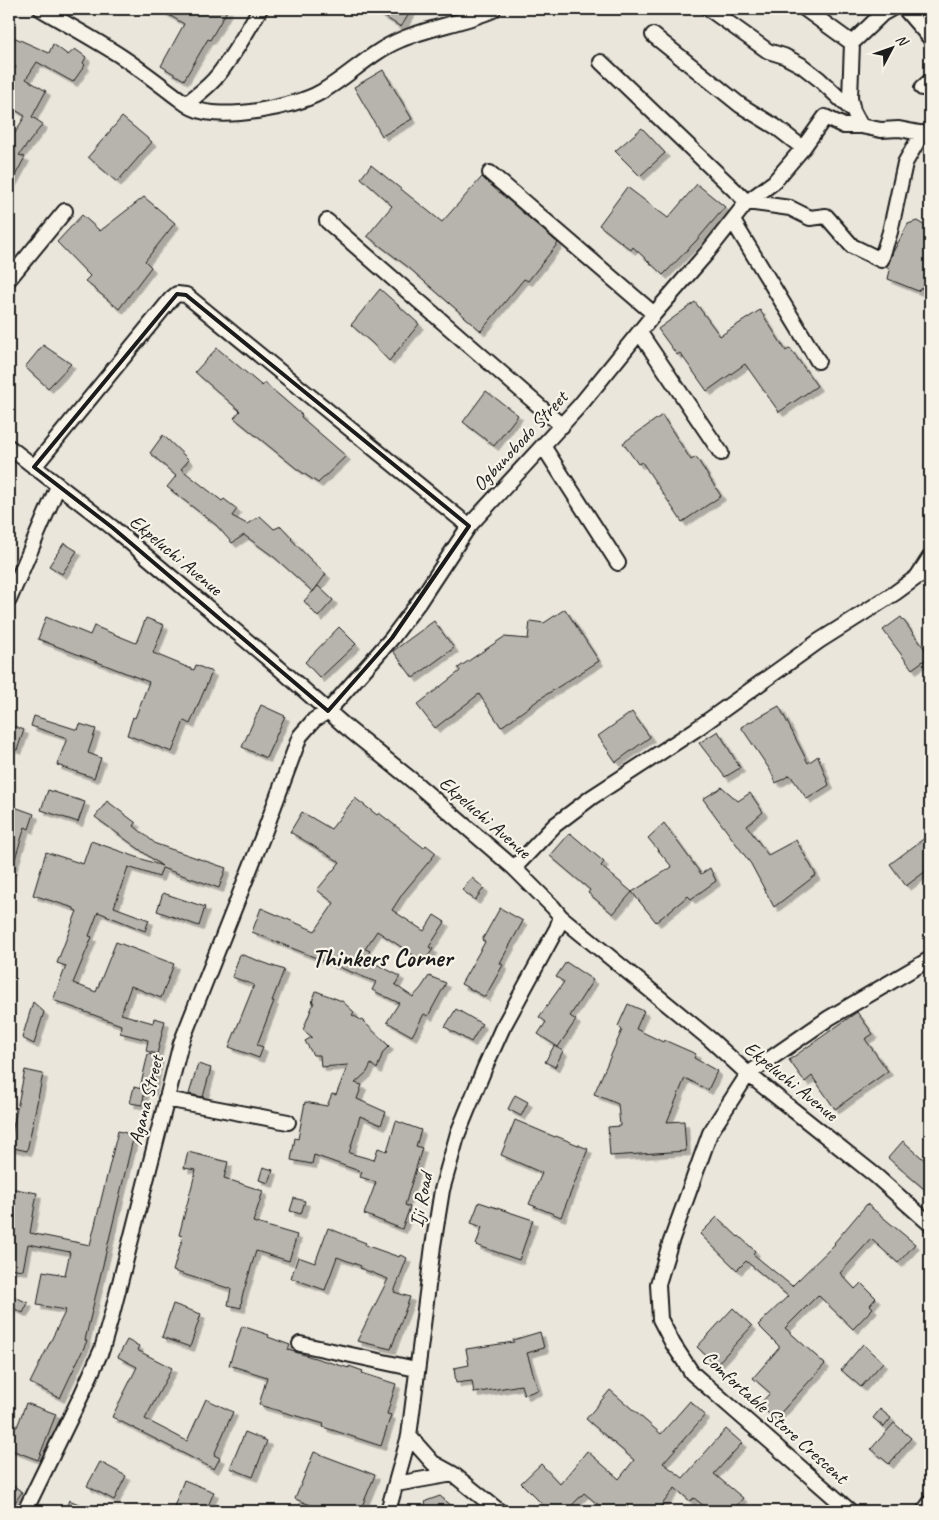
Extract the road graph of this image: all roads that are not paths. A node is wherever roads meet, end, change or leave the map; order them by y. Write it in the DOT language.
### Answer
graph roads {
  1 [pos="41,9"];
  2 [pos="260,9"];
  3 [pos="709,9"];
  4 [pos="805,9"];
  5 [pos="905,9"];
  6 [pos="493,10"];
  7 [pos="886,11"];
  8 [pos="653,35"];
  9 [pos="930,38"];
  10 [pos="852,43"];
  11 [pos="601,62"];
  12 [pos="186,104"];
  13 [pos="853,111"];
  14 [pos="861,126"];
  15 [pos="926,134"];
  16 [pos="803,148"];
  17 [pos="490,173"];
  18 [pos="747,202"];
  19 [pos="65,210"];
  20 [pos="328,221"];
  21 [pos="733,221"];
  22 [pos="9,279"];
  23 [pos="654,314"];
  24 [pos="640,333"];
  25 [pos="818,361"];
  26 [pos="562,426"];
  27 [pos="543,446"];
  28 [pos="9,447"];
  29 [pos="721,453"];
  30 [pos="34,467"];
  31 [pos="58,486"];
  32 [pos="469,526"];
  33 [pos="930,557"];
  34 [pos="618,563"];
  35 [pos="930,571"];
  36 [pos="917,577"];
  37 [pos="9,600"];
  38 [pos="328,711"];
  39 [pos="514,868"];
  40 [pos="561,917"];
  41 [pos="930,959"];
  42 [pos="748,1074"];
  43 [pos="166,1099"];
  44 [pos="288,1122"];
  45 [pos="930,1224"];
  46 [pos="300,1344"];
  47 [pos="416,1369"];
  48 [pos="408,1436"];
  49 [pos="453,1474"];
  50 [pos="396,1484"];
  51 [pos="930,1503"];
  52 [pos="25,1511"];
  53 [pos="388,1511"];
  54 [pos="499,1511"];
  55 [pos="850,1511"];
  56 [pos="924,1511"];
  1 -- 12 [label="street"];
  2 -- 12 [label="street"];
  3 -- 13 [label="street"];
  4 -- 10 [label="street"];
  5 -- 9 [label="street"];
  6 -- 12 [label="street"];
  7 -- 10 [label="street"];
  8 -- 16 [label="street"];
  10 -- 13 [label="street"];
  11 -- 18 [label="street"];
  13 -- 14 [label="street"];
  14 -- 15 [label="street"];
  14 -- 16 [label="street, Ogbunobodo Street"];
  15 -- 18 [label="street"];
  16 -- 18 [label="street, Ogbunobodo Street"];
  17 -- 23 [label="street"];
  18 -- 21 [label="street, Ogbunobodo Street"];
  19 -- 22 [label="street"];
  20 -- 26 [label="street"];
  21 -- 23 [label="street, Ogbunobodo Street"];
  21 -- 25 [label="street"];
  23 -- 24 [label="street, Ogbunobodo Street"];
  24 -- 26 [label="street, Ogbunobodo Street"];
  24 -- 29 [label="street"];
  26 -- 27 [label="street, Ogbunobodo Street"];
  27 -- 32 [label="street, Ogbunobodo Street"];
  27 -- 34 [label="street"];
  28 -- 30 [label="street, Ekpeluchi Avenue"];
  30 -- 31 [label="street, Ekpeluchi Avenue"];
  30 -- 32 [label="street"];
  31 -- 37 [label="street"];
  31 -- 38 [label="street, Ekpeluchi Avenue"];
  32 -- 38 [label="street, Ogbunobodo Street"];
  33 -- 36 [label="street"];
  35 -- 36 [label="street"];
  36 -- 39 [label="street"];
  38 -- 39 [label="street, Ekpeluchi Avenue"];
  38 -- 43 [label="street, Agana Street"];
  39 -- 40 [label="street, Ekpeluchi Avenue"];
  40 -- 42 [label="street, Ekpeluchi Avenue"];
  40 -- 47 [label="street, Iji Road"];
  41 -- 42 [label="street"];
  42 -- 45 [label="street, Ekpeluchi Avenue"];
  42 -- 55 [label="street, Comfortable Store Crescent"];
  43 -- 44 [label="street"];
  43 -- 52 [label="street, Agana Street"];
  46 -- 47 [label="street"];
  47 -- 48 [label="street, Iji Road"];
  48 -- 49 [label="street"];
  48 -- 50 [label="street, Iji Road"];
  49 -- 50 [label="street"];
  49 -- 54 [label="street"];
  50 -- 53 [label="street, Iji Road"];
  51 -- 56 [label="street"];
}
